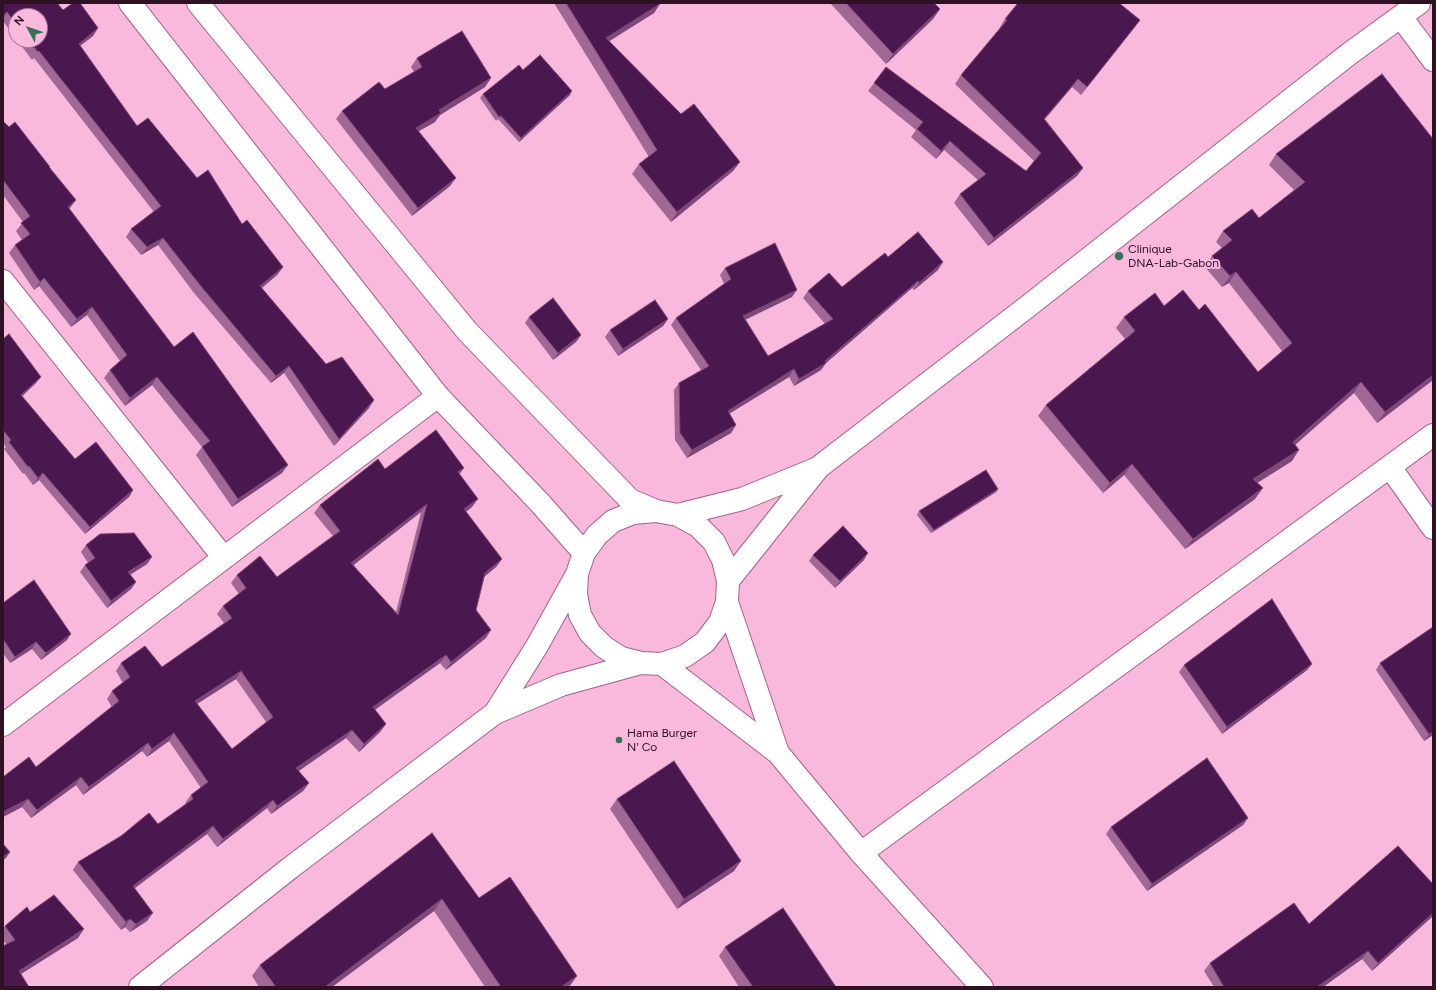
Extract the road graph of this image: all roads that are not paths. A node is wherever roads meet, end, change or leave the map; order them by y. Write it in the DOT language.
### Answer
graph roads {
  1 [pos="130,3"];
  2 [pos="198,3"];
  3 [pos="1419,3"];
  4 [pos="1401,17"];
  5 [pos="1433,60"];
  6 [pos="3,281"];
  7 [pos="438,396"];
  8 [pos="1433,435"];
  9 [pos="1390,467"];
  10 [pos="819,468"];
  11 [pos="656,511"];
  12 [pos="678,515"];
  13 [pos="1433,528"];
  14 [pos="584,553"];
  15 [pos="224,558"];
  16 [pos="577,574"];
  17 [pos="727,591"];
  18 [pos="652,664"];
  19 [pos="495,713"];
  20 [pos="6,718"];
  21 [pos="778,753"];
  22 [pos="861,853"];
  23 [pos="140,987"];
  24 [pos="982,987"];
  1 -- 7 [label="street"];
  2 -- 11 [label="street"];
  3 -- 4 [label="street"];
  4 -- 5 [label="street"];
  4 -- 10 [label="street"];
  6 -- 15 [label="street"];
  7 -- 14 [label="street"];
  7 -- 15 [label="street"];
  8 -- 9 [label="street"];
  9 -- 13 [label="street"];
  9 -- 22 [label="street"];
  10 -- 12 [label="street"];
  10 -- 17 [label="street"];
  11 -- 12 [label="street"];
  11 -- 14 [label="street"];
  12 -- 17 [label="street"];
  14 -- 16 [label="street"];
  15 -- 20 [label="street"];
  16 -- 18 [label="street"];
  16 -- 19 [label="street"];
  17 -- 18 [label="street"];
  17 -- 21 [label="street"];
  18 -- 19 [label="street"];
  18 -- 21 [label="street"];
  19 -- 23 [label="street"];
  21 -- 22 [label="street"];
  22 -- 24 [label="street"];
}
